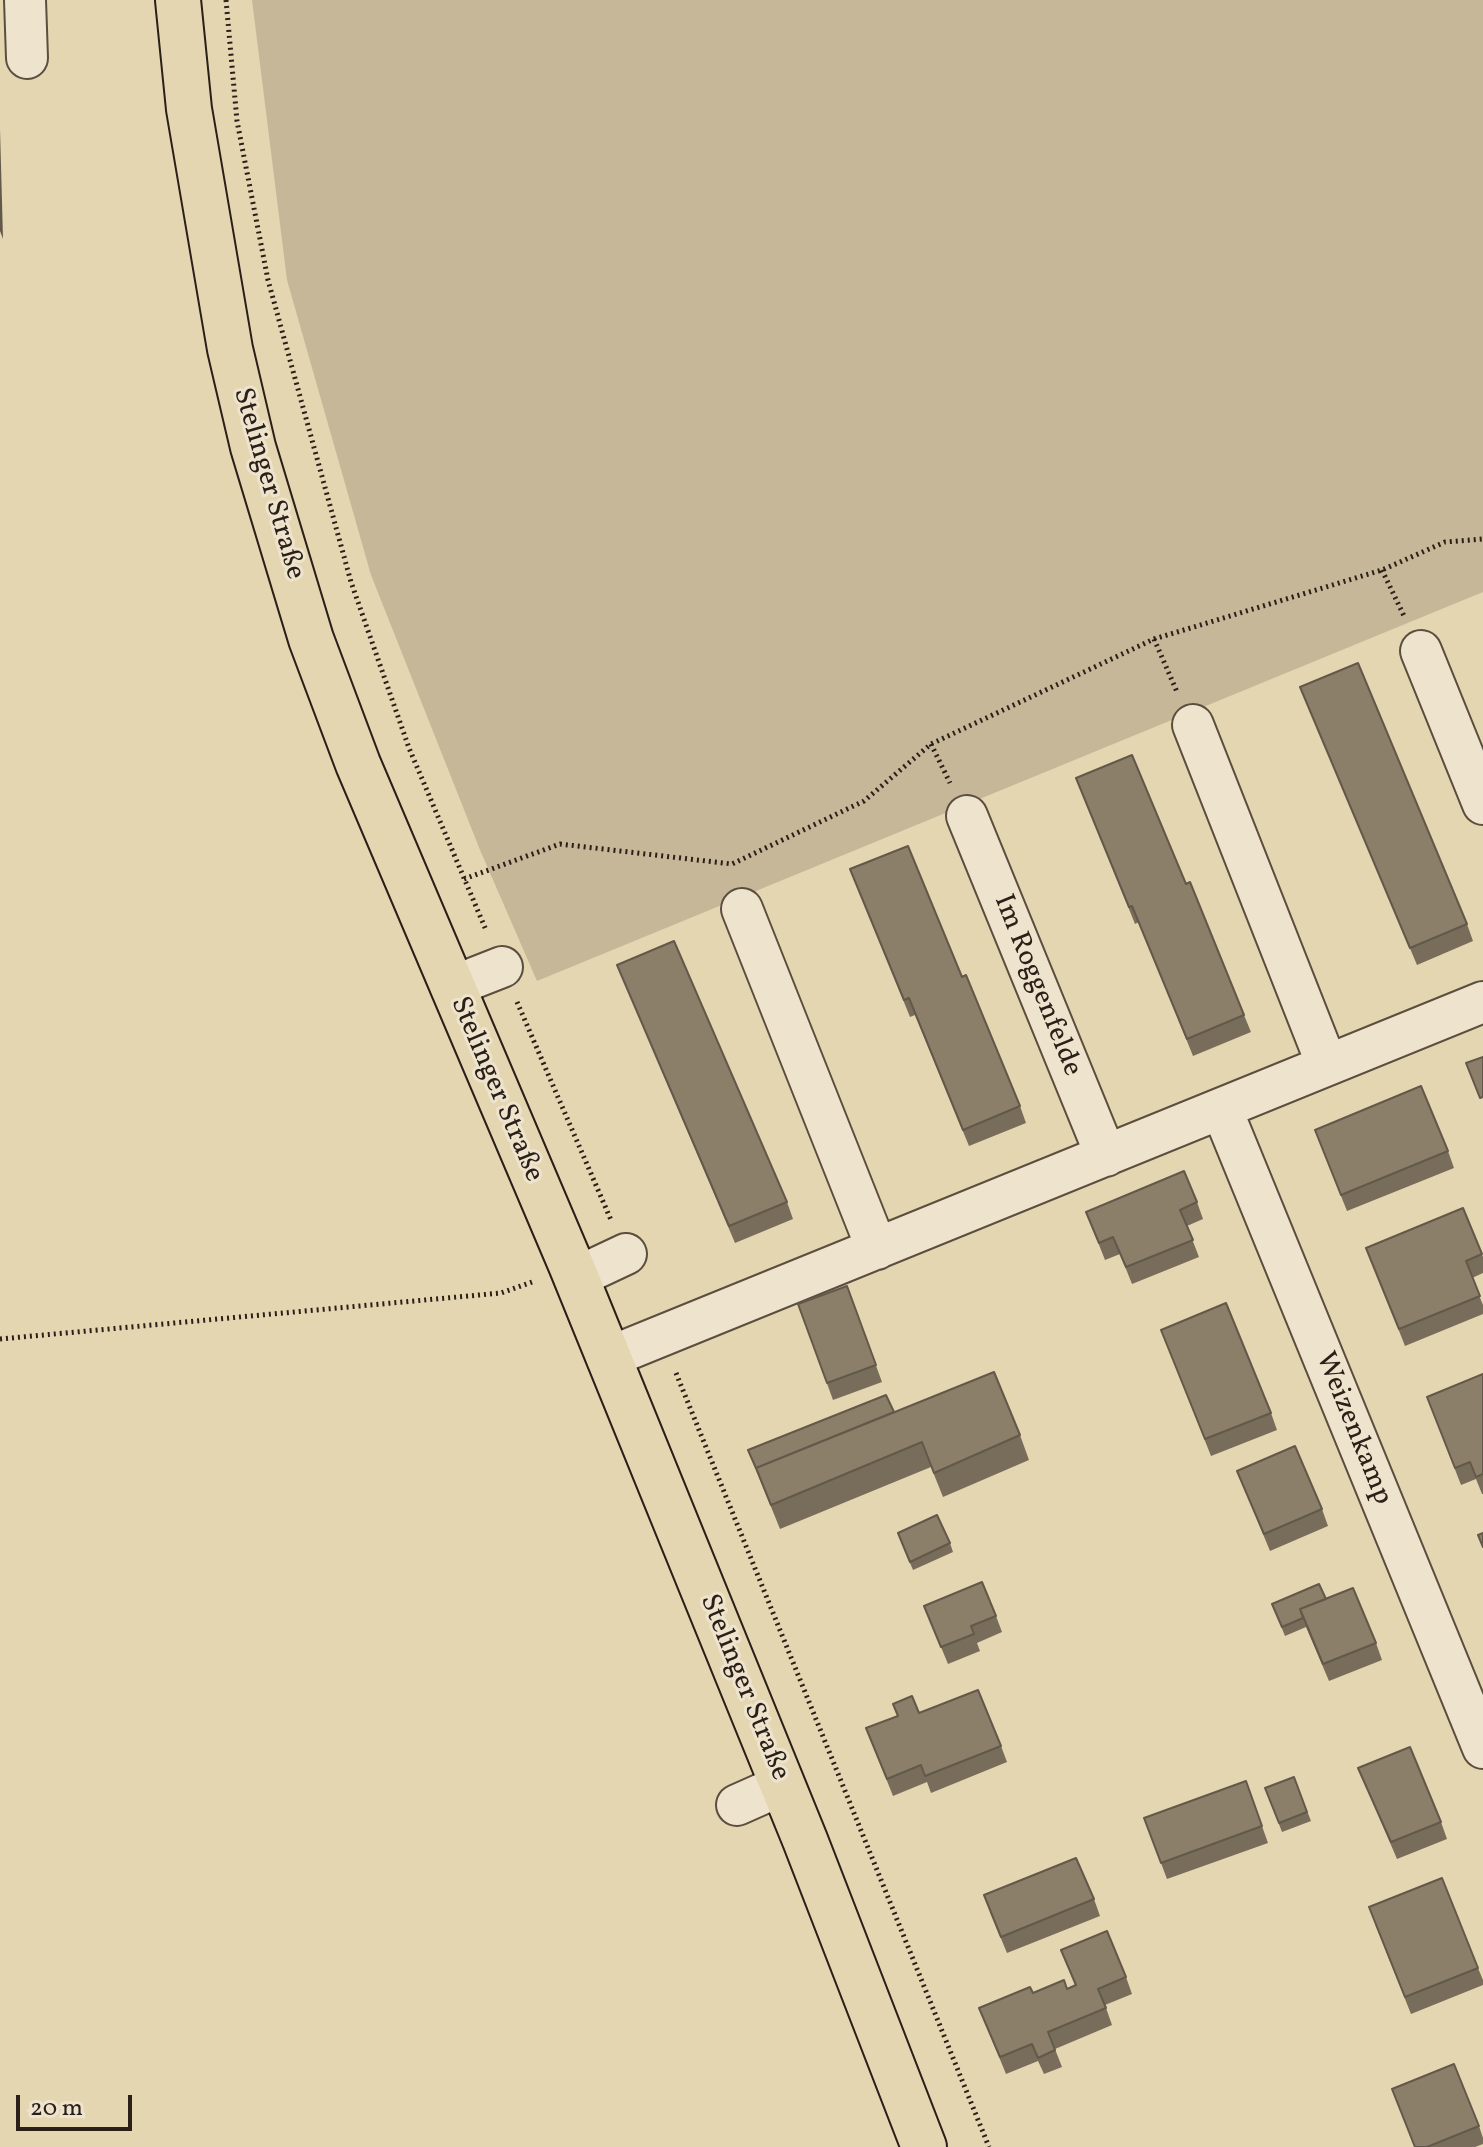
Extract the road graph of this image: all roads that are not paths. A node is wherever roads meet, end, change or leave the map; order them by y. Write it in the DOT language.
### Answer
graph roads {
  1 [pos="25,0"];
  2 [pos="178,0"];
  3 [pos="27,58"];
  4 [pos="1421,651"];
  5 [pos="1193,725"];
  6 [pos="1483,804"];
  7 [pos="967,816"];
  8 [pos="742,909"];
  9 [pos="502,967"];
  10 [pos="451,987"];
  11 [pos="1483,1002"];
  12 [pos="1327,1065"];
  13 [pos="1222,1110"];
  14 [pos="1106,1156"];
  15 [pos="877,1249"];
  16 [pos="626,1254"];
  17 [pos="573,1272"];
  18 [pos="607,1358"];
  19 [pos="1483,1748"];
  20 [pos="782,1785"];
  21 [pos="737,1805"];
  22 [pos="924,2147"];
  1 -- 3 [label="street"];
  2 -- 10 [label="main road, Stelinger Straße"];
  4 -- 6 [label="street"];
  5 -- 12 [label="street"];
  7 -- 14 [label="street, Im Roggenfelde"];
  8 -- 15 [label="street"];
  9 -- 10 [label="street"];
  10 -- 17 [label="main road, Stelinger Straße"];
  11 -- 12 [label="street"];
  12 -- 13 [label="street"];
  13 -- 14 [label="street"];
  13 -- 19 [label="street, Weizenkamp"];
  14 -- 15 [label="street"];
  15 -- 18 [label="street"];
  16 -- 17 [label="street"];
  17 -- 18 [label="main road, Stelinger Straße"];
  18 -- 20 [label="main road, Stelinger Straße"];
  20 -- 21 [label="street"];
  20 -- 22 [label="main road, Stelinger Straße"];
}
